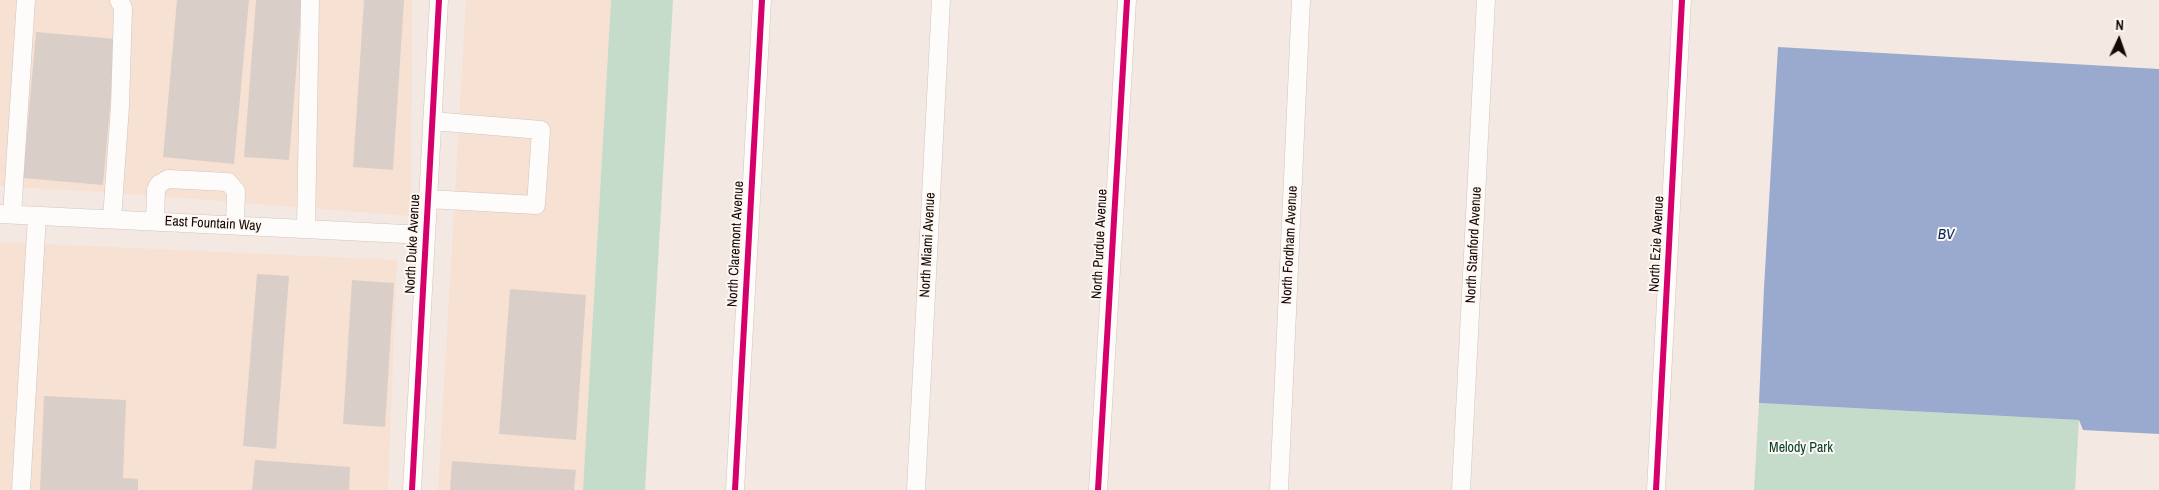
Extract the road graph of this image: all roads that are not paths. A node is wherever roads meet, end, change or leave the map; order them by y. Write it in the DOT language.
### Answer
graph roads {
  1 [pos="26,0"];
  2 [pos="119,0"];
  3 [pos="310,0"];
  4 [pos="439,0"];
  5 [pos="762,0"];
  6 [pos="940,0"];
  7 [pos="1127,0"];
  8 [pos="1301,0"];
  9 [pos="1486,0"];
  10 [pos="1682,0"];
  11 [pos="432,122"];
  12 [pos="428,199"];
  13 [pos="6,214"];
  14 [pos="38,216"];
  15 [pos="112,219"];
  16 [pos="155,221"];
  17 [pos="235,225"];
  18 [pos="306,229"];
  19 [pos="426,235"];
  20 [pos="21,490"];
  21 [pos="412,490"];
  22 [pos="734,490"];
  23 [pos="916,490"];
  24 [pos="1098,490"];
  25 [pos="1280,490"];
  26 [pos="1461,490"];
  27 [pos="1656,490"];
  1 -- 13 [label="street"];
  2 -- 15 [label="street"];
  3 -- 18 [label="street"];
  4 -- 11 [label="street, North Duke Avenue"];
  5 -- 22 [label="street, North Claremont Avenue"];
  6 -- 23 [label="street, North Miami Avenue"];
  7 -- 24 [label="street, North Purdue Avenue"];
  8 -- 25 [label="street, North Fordham Avenue"];
  9 -- 26 [label="street, North Stanford Avenue"];
  10 -- 27 [label="street, North Ezie Avenue"];
  11 -- 12 [label="street, North Duke Avenue"];
  11 -- 12 [label="street"];
  12 -- 19 [label="street, North Duke Avenue"];
  13 -- 14 [label="street, East Fountain Way"];
  14 -- 15 [label="street, East Fountain Way"];
  14 -- 20 [label="street"];
  15 -- 16 [label="street, East Fountain Way"];
  16 -- 17 [label="street, East Fountain Way"];
  16 -- 17 [label="street"];
  17 -- 18 [label="street, East Fountain Way"];
  18 -- 19 [label="street, East Fountain Way"];
  19 -- 21 [label="street, North Duke Avenue"];
}
